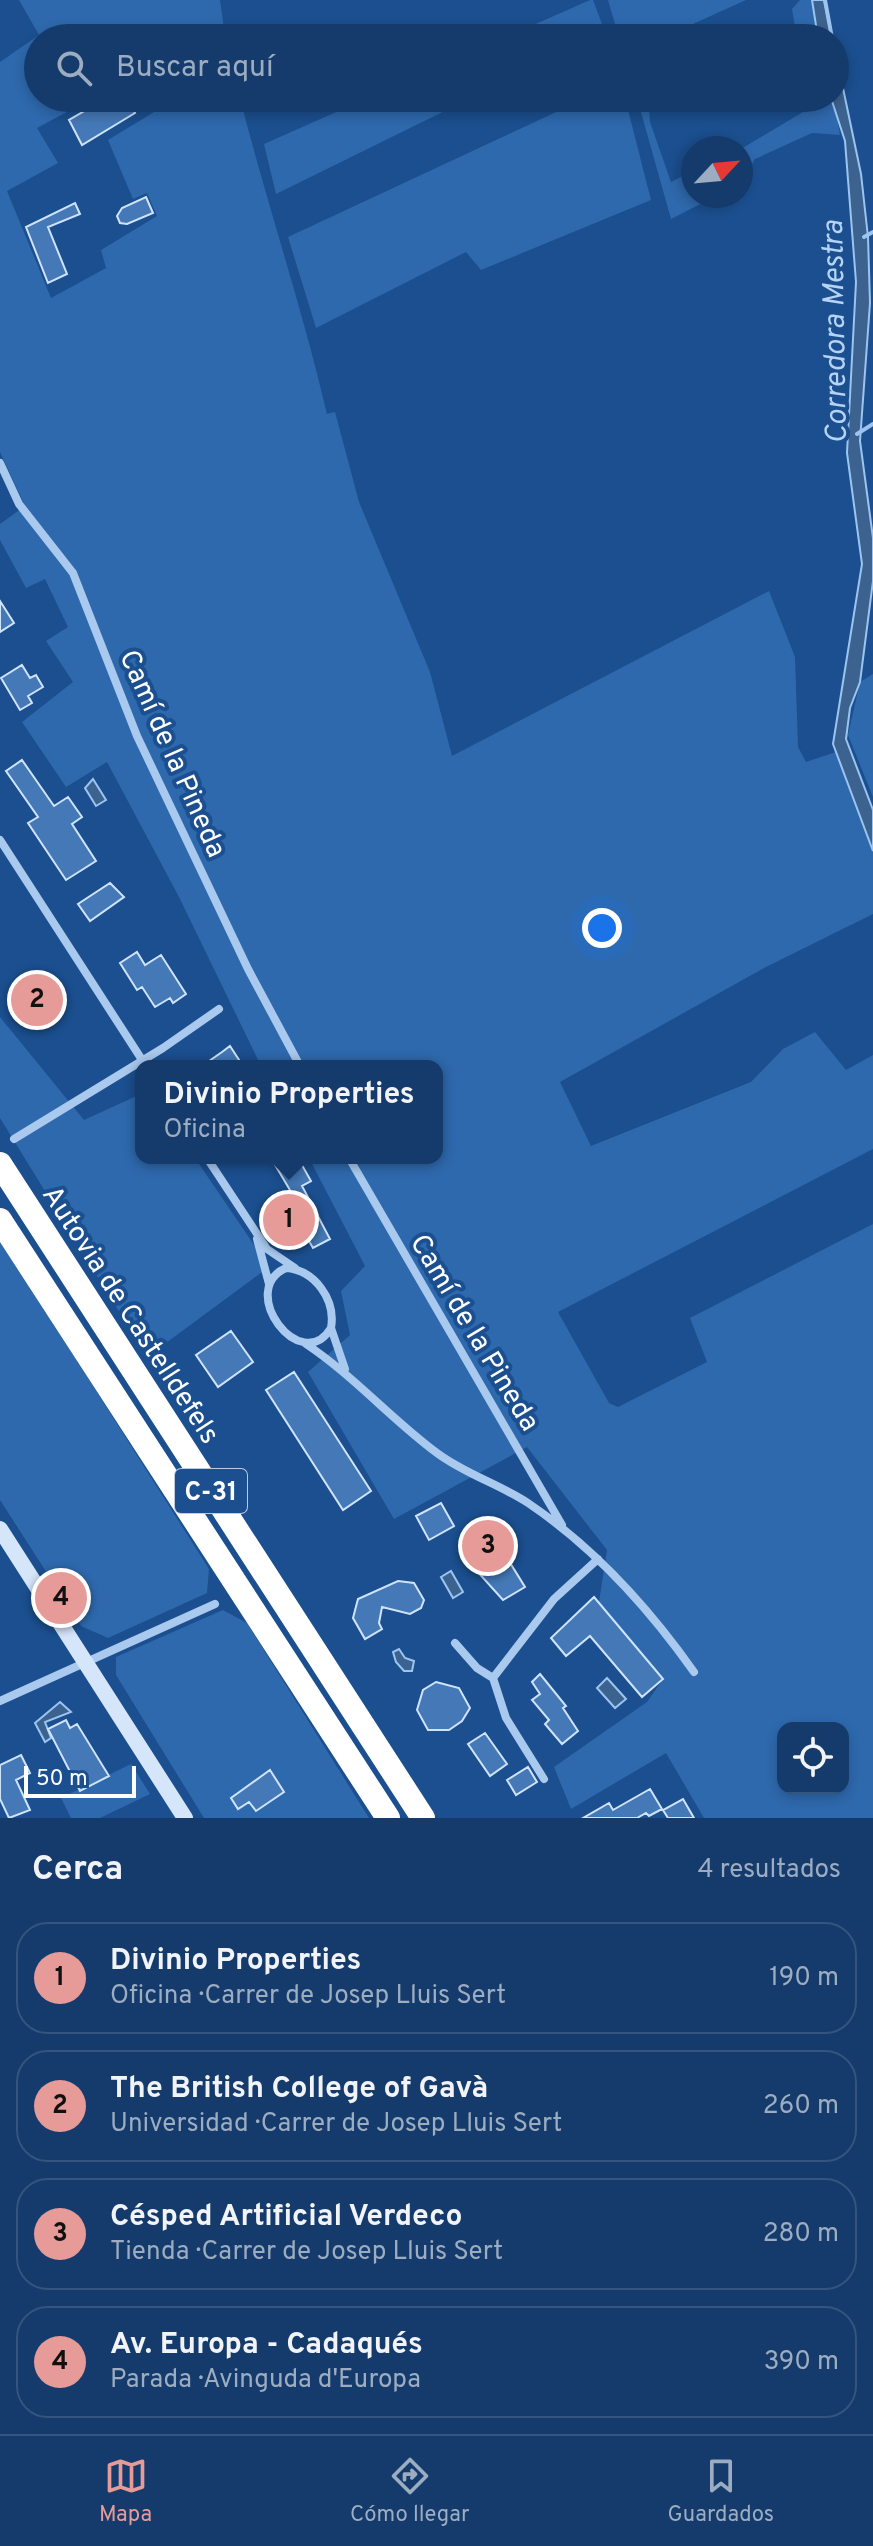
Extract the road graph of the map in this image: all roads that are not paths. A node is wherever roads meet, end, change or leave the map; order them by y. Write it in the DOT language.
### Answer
graph roads {
  1 [pos="0,463"];
  2 [pos="0,840"];
  3 [pos="219,1009"];
  4 [pos="142,1060"];
  5 [pos="148,1060"];
  6 [pos="297,1060"];
  7 [pos="135,1068"];
  8 [pos="14,1139"];
  9 [pos="0,1164"];
  10 [pos="211,1164"];
  11 [pos="352,1164"];
  12 [pos="0,1220"];
  13 [pos="255,1231"];
  14 [pos="297,1269"];
  15 [pos="270,1284"];
  16 [pos="331,1328"];
  17 [pos="306,1344"];
  18 [pos="345,1370"];
  19 [pos="0,1529"];
  20 [pos="564,1529"];
  21 [pos="598,1559"];
  22 [pos="215,1604"];
  23 [pos="455,1643"];
  24 [pos="85,1662"];
  25 [pos="694,1672"];
  26 [pos="493,1678"];
  27 [pos="0,1701"];
  28 [pos="544,1779"];
  29 [pos="185,1818"];
  30 [pos="388,1818"];
  31 [pos="423,1818"];
  1 -- 6 [label="street, Camí de la Pineda"];
  2 -- 4 [label="street"];
  3 -- 5 [label="street"];
  7 -- 8 [label="street"];
  9 -- 31 [label="highway, Autovia de Castelldefels / C-31"];
  10 -- 13 [label="street"];
  11 -- 20 [label="street, Camí de la Pineda"];
  12 -- 30 [label="highway, C-31"];
  13 -- 14 [label="street"];
  13 -- 15 [label="street"];
  14 -- 15 [label="street"];
  14 -- 16 [label="street"];
  15 -- 17 [label="street"];
  16 -- 17 [label="street"];
  16 -- 18 [label="street"];
  17 -- 18 [label="street"];
  18 -- 20 [label="street"];
  19 -- 24 [label="street"];
  20 -- 21 [label="street"];
  21 -- 25 [label="street"];
  21 -- 26 [label="street"];
  22 -- 24 [label="street"];
  23 -- 26 [label="street"];
  24 -- 27 [label="street"];
  24 -- 29 [label="street"];
  26 -- 28 [label="street"];
}
